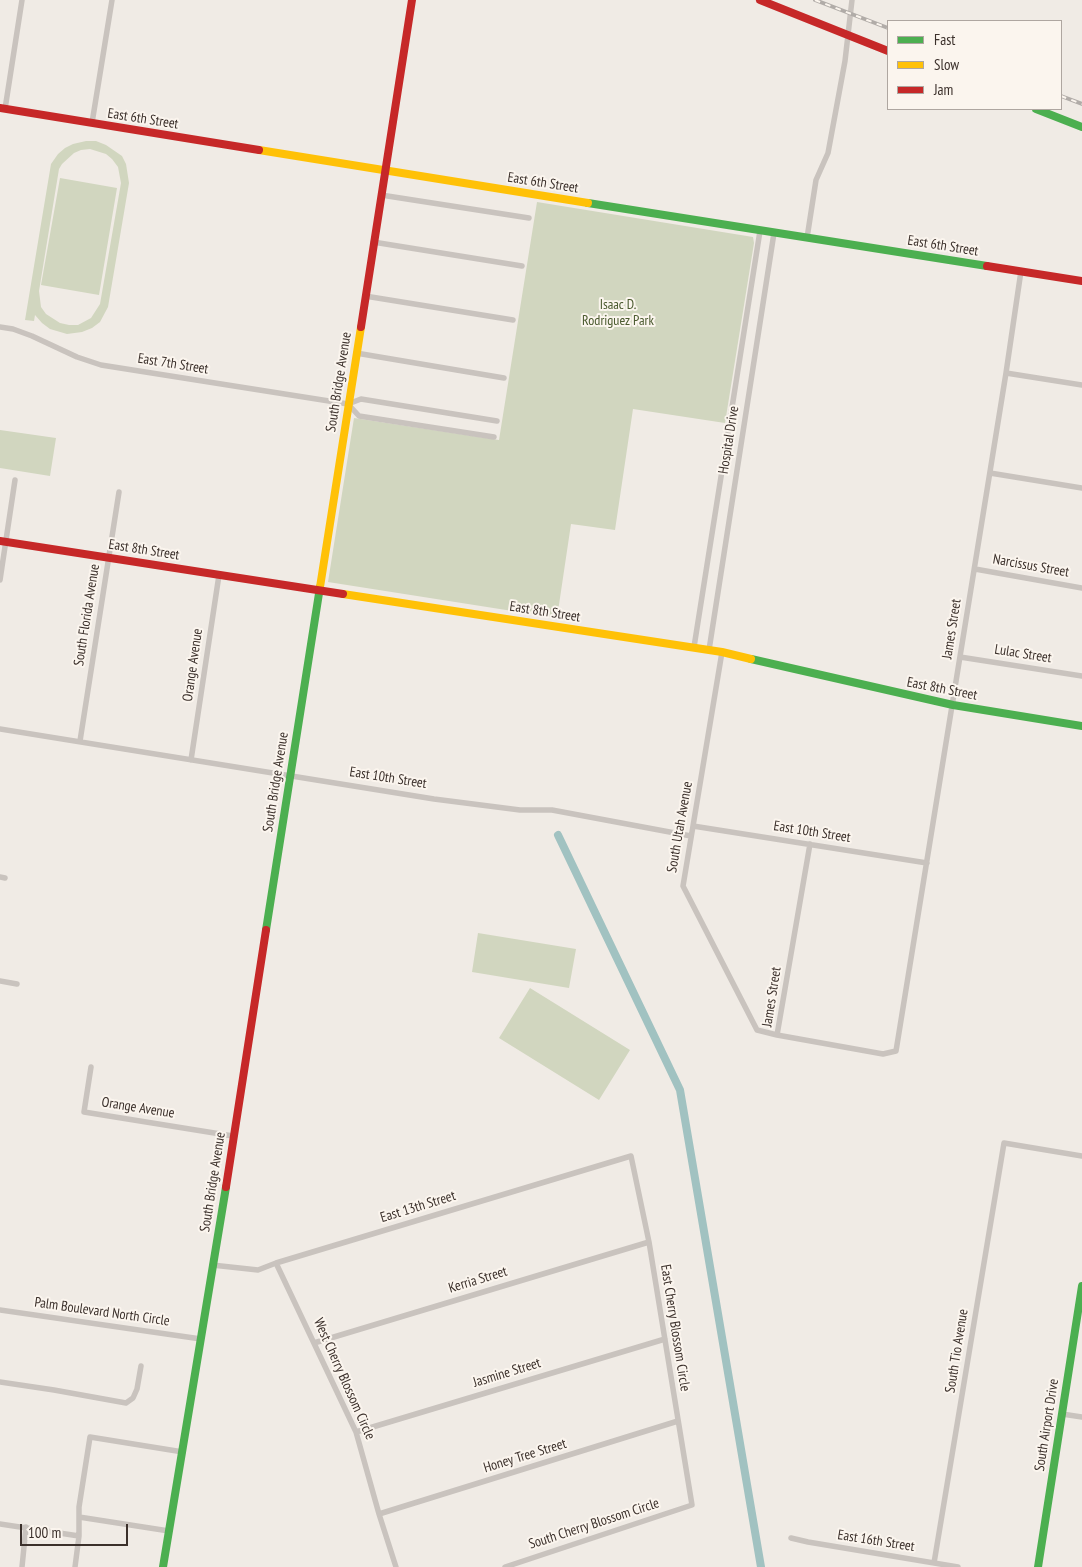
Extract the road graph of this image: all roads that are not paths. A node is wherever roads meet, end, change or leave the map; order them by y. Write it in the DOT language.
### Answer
graph roads {
  1 [pos="22,0"];
  2 [pos="112,0"];
  3 [pos="412,0"];
  4 [pos="760,0"];
  5 [pos="852,0"];
  6 [pos="848,35"];
  7 [pos="887,51"];
  8 [pos="3,108"];
  9 [pos="1039,110"];
  10 [pos="92,123"];
  11 [pos="1082,127"];
  12 [pos="384,170"];
  13 [pos="381,195"];
  14 [pos="529,218"];
  15 [pos="760,231"];
  16 [pos="774,233"];
  17 [pos="806,238"];
  18 [pos="374,242"];
  19 [pos="522,266"];
  20 [pos="1021,271"];
  21 [pos="1082,281"];
  22 [pos="365,296"];
  23 [pos="513,320"];
  24 [pos="0,327"];
  25 [pos="356,353"];
  26 [pos="1006,373"];
  27 [pos="504,378"];
  28 [pos="1082,386"];
  29 [pos="348,404"];
  30 [pos="497,421"];
  31 [pos="494,437"];
  32 [pos="990,473"];
  33 [pos="15,480"];
  34 [pos="1082,488"];
  35 [pos="119,492"];
  36 [pos="3,541"];
  37 [pos="108,557"];
  38 [pos="975,569"];
  39 [pos="219,575"];
  40 [pos="0,580"];
  41 [pos="1082,588"];
  42 [pos="319,589"];
  43 [pos="694,647"];
  44 [pos="709,650"];
  45 [pos="722,652"];
  46 [pos="960,657"];
  47 [pos="1082,676"];
  48 [pos="953,705"];
  49 [pos="1082,726"];
  50 [pos="0,729"];
  51 [pos="80,741"];
  52 [pos="191,760"];
  53 [pos="291,775"];
  54 [pos="693,826"];
  55 [pos="691,836"];
  56 [pos="810,844"];
  57 [pos="927,863"];
  58 [pos="0,981"];
  59 [pos="18,984"];
  60 [pos="777,1035"];
  61 [pos="91,1067"];
  62 [pos="233,1136"];
  63 [pos="631,1156"];
  64 [pos="1082,1156"];
  65 [pos="648,1242"];
  66 [pos="276,1262"];
  67 [pos="212,1265"];
  68 [pos="1082,1286"];
  69 [pos="0,1310"];
  70 [pos="201,1339"];
  71 [pos="664,1339"];
  72 [pos="314,1343"];
  73 [pos="140,1366"];
  74 [pos="0,1382"];
  75 [pos="1062,1414"];
  76 [pos="1082,1417"];
  77 [pos="678,1421"];
  78 [pos="356,1432"];
  79 [pos="183,1452"];
  80 [pos="692,1505"];
  81 [pos="379,1514"];
  82 [pos="79,1517"];
  83 [pos="0,1524"];
  84 [pos="26,1527"];
  85 [pos="169,1530"];
  86 [pos="79,1536"];
  87 [pos="791,1538"];
  88 [pos="934,1563"];
  89 [pos="22,1567"];
  90 [pos="75,1567"];
  91 [pos="163,1567"];
  92 [pos="396,1567"];
  93 [pos="505,1567"];
  94 [pos="958,1567"];
  95 [pos="1038,1567"];
  1 -- 8 [label="street"];
  2 -- 10 [label="street"];
  3 -- 12 [label="street, South Bridge Avenue"];
  4 -- 6 [label="street"];
  5 -- 6 [label="street"];
  6 -- 7 [label="street"];
  6 -- 17 [label="street"];
  8 -- 10 [label="street, East 6th Street"];
  9 -- 11 [label="street"];
  10 -- 12 [label="street, East 6th Street"];
  12 -- 13 [label="street, South Bridge Avenue"];
  12 -- 15 [label="street, East 6th Street"];
  13 -- 14 [label="street"];
  13 -- 18 [label="street, South Bridge Avenue"];
  15 -- 16 [label="street, East 6th Street"];
  15 -- 43 [label="street, Hospital Drive"];
  16 -- 17 [label="street, East 6th Street"];
  16 -- 44 [label="street, Hospital Drive"];
  17 -- 20 [label="street, East 6th Street"];
  18 -- 19 [label="street"];
  18 -- 22 [label="street, South Bridge Avenue"];
  20 -- 21 [label="street, East 6th Street"];
  20 -- 26 [label="street, James Street"];
  22 -- 23 [label="street"];
  22 -- 25 [label="street, South Bridge Avenue"];
  24 -- 29 [label="street, East 7th Street"];
  25 -- 27 [label="street"];
  25 -- 29 [label="street, South Bridge Avenue"];
  26 -- 28 [label="street"];
  26 -- 32 [label="street, James Street"];
  29 -- 30 [label="street, East 7th Street"];
  29 -- 31 [label="street, East 7th Street"];
  29 -- 42 [label="street, South Bridge Avenue"];
  32 -- 34 [label="street"];
  32 -- 38 [label="street, James Street"];
  33 -- 36 [label="street"];
  35 -- 37 [label="street, South Florida Avenue"];
  36 -- 37 [label="street, East 8th Street"];
  36 -- 40 [label="street"];
  37 -- 39 [label="street, East 8th Street"];
  37 -- 51 [label="street, South Florida Avenue"];
  38 -- 41 [label="street, Narcissus Street"];
  38 -- 46 [label="street, James Street"];
  39 -- 42 [label="street, East 8th Street"];
  39 -- 52 [label="street, Orange Avenue"];
  42 -- 43 [label="street, East 8th Street"];
  42 -- 53 [label="street, South Bridge Avenue"];
  43 -- 44 [label="street, East 8th Street"];
  44 -- 45 [label="street, East 8th Street"];
  45 -- 48 [label="street, East 8th Street"];
  45 -- 54 [label="street, South Utah Avenue"];
  46 -- 47 [label="street, Lulac Street"];
  46 -- 48 [label="street, James Street"];
  48 -- 49 [label="street, East 8th Street"];
  48 -- 57 [label="street, James Street"];
  50 -- 51 [label="street, East 10th Street"];
  51 -- 52 [label="street, East 10th Street"];
  52 -- 53 [label="street, East 10th Street"];
  53 -- 55 [label="street, East 10th Street"];
  53 -- 62 [label="street, South Bridge Avenue"];
  54 -- 55 [label="street, South Utah Avenue"];
  54 -- 56 [label="street, East 10th Street"];
  55 -- 60 [label="street, South Utah Avenue"];
  56 -- 57 [label="street, East 10th Street"];
  56 -- 60 [label="street, James Street"];
  57 -- 60 [label="street, James Street"];
  58 -- 59 [label="street"];
  61 -- 62 [label="street, Orange Avenue"];
  62 -- 67 [label="street, South Bridge Avenue"];
  63 -- 65 [label="street, East Cherry Blossom Circle"];
  63 -- 66 [label="street, East 13th Street"];
  64 -- 88 [label="street, South Tio Avenue"];
  65 -- 71 [label="street, East Cherry Blossom Circle"];
  65 -- 72 [label="street, Kerria Street"];
  66 -- 67 [label="street, East 13th Street"];
  66 -- 72 [label="street, West Cherry Blossom Circle"];
  67 -- 70 [label="street, South Bridge Avenue"];
  68 -- 75 [label="street, South Airport Drive"];
  69 -- 70 [label="street, Palm Boulevard North Circle"];
  70 -- 79 [label="street, South Bridge Avenue"];
  71 -- 77 [label="street, East Cherry Blossom Circle"];
  71 -- 78 [label="street, Jasmine Street"];
  72 -- 78 [label="street, West Cherry Blossom Circle"];
  73 -- 74 [label="street"];
  75 -- 76 [label="street"];
  75 -- 95 [label="street, South Airport Drive"];
  77 -- 80 [label="street, East Cherry Blossom Circle"];
  77 -- 81 [label="street, Honey Tree Street"];
  78 -- 81 [label="street, West Cherry Blossom Circle"];
  79 -- 82 [label="street"];
  79 -- 85 [label="street, South Bridge Avenue"];
  80 -- 93 [label="street, South Cherry Blossom Circle"];
  81 -- 92 [label="street, West Cherry Blossom Circle"];
  82 -- 85 [label="street"];
  82 -- 86 [label="street"];
  83 -- 84 [label="street"];
  84 -- 86 [label="street"];
  84 -- 89 [label="street"];
  85 -- 91 [label="street, South Bridge Avenue"];
  86 -- 90 [label="street"];
  87 -- 88 [label="street, East 16th Street"];
  88 -- 94 [label="street, East 16th Street"];
}
